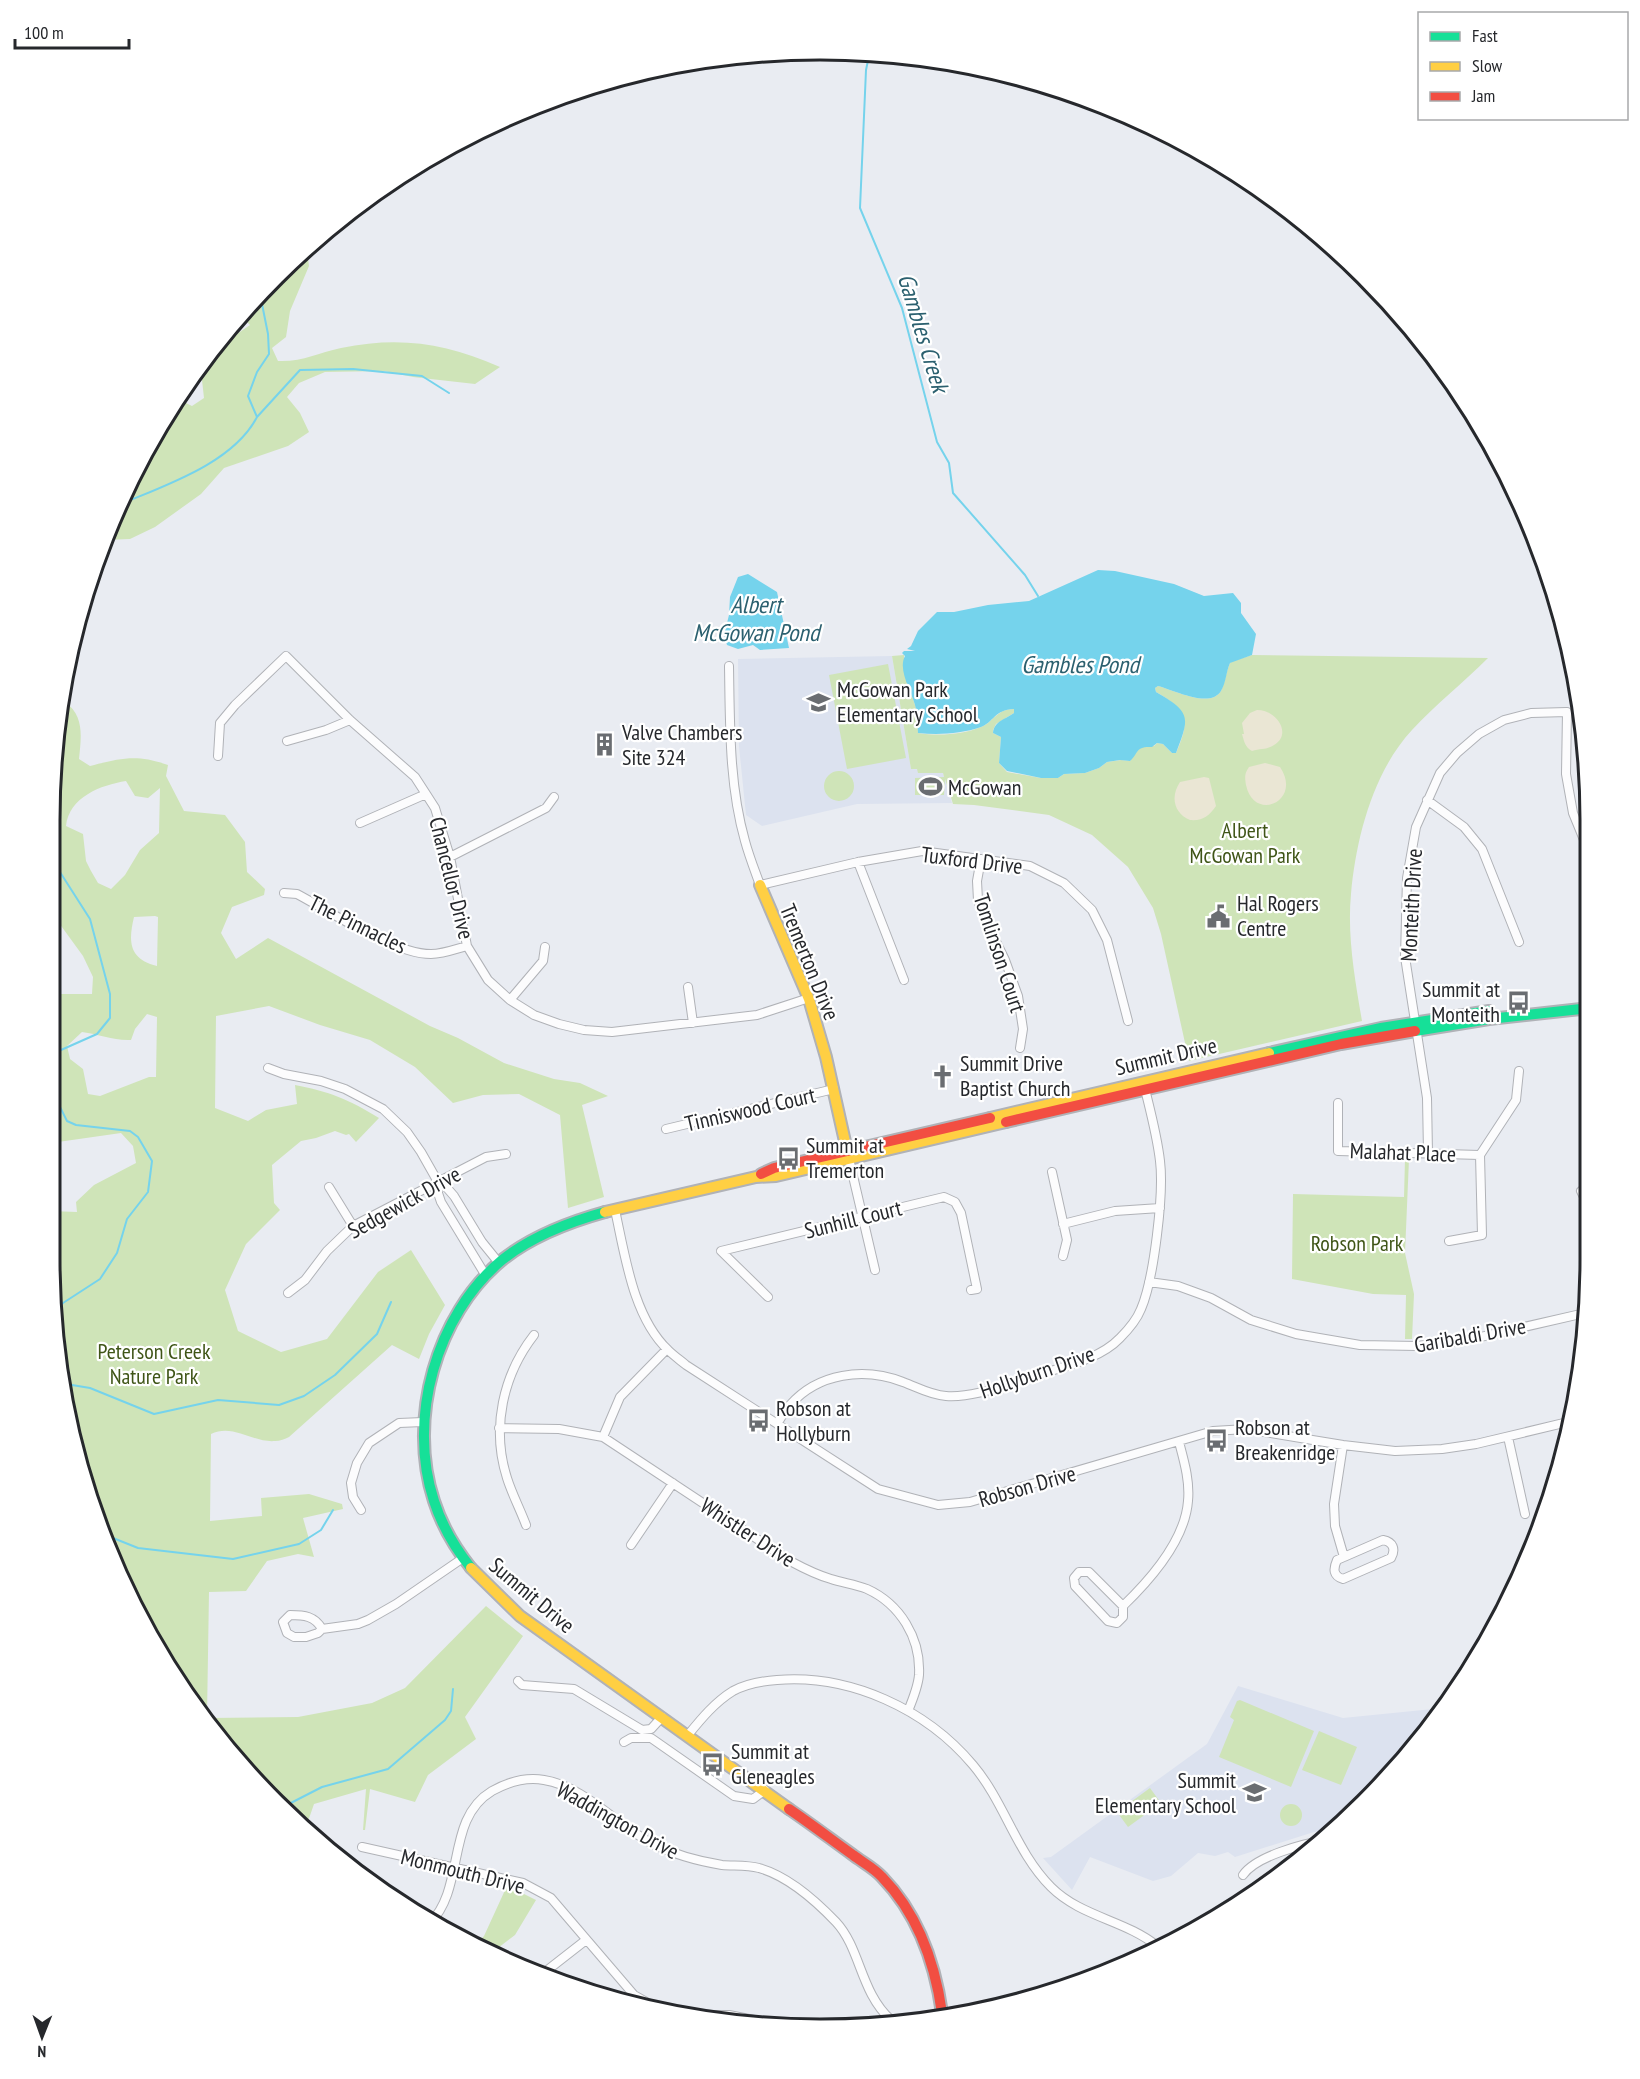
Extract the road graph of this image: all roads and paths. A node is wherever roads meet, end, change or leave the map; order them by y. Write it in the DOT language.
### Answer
graph roads {
  1 [pos="729,666"];
  2 [pos="350,720"];
  3 [pos="287,741"];
  4 [pos="218,756"];
  5 [pos="426,794"];
  6 [pos="554,797"];
  7 [pos="1427,800"];
  8 [pos="360,823"];
  9 [pos="1580,830"];
  10 [pos="450,857"];
  11 [pos="981,859"];
  12 [pos="858,862"];
  13 [pos="760,885"];
  14 [pos="284,893"];
  15 [pos="1519,942"];
  16 [pos="467,946"];
  17 [pos="545,947"];
  18 [pos="904,980"];
  19 [pos="688,987"];
  20 [pos="809,998"];
  21 [pos="510,1000"];
  22 [pos="1580,1002"];
  23 [pos="1580,1009"];
  24 [pos="1128,1021"];
  25 [pos="693,1023"];
  26 [pos="1416,1027"];
  27 [pos="1020,1048"];
  28 [pos="268,1068"];
  29 [pos="1519,1071"];
  30 [pos="1145,1085"];
  31 [pos="834,1089"];
  32 [pos="1338,1103"];
  33 [pos="666,1129"];
  34 [pos="1428,1153"];
  35 [pos="506,1154"];
  36 [pos="848,1155"];
  37 [pos="1480,1155"];
  38 [pos="1052,1172"];
  39 [pos="438,1182"];
  40 [pos="329,1186"];
  41 [pos="1160,1208"];
  42 [pos="615,1210"];
  43 [pos="862,1217"];
  44 [pos="1063,1224"];
  45 [pos="353,1226"];
  46 [pos="1449,1241"];
  47 [pos="1063,1256"];
  48 [pos="499,1263"];
  49 [pos="875,1270"];
  50 [pos="486,1276"];
  51 [pos="1149,1282"];
  52 [pos="971,1290"];
  53 [pos="288,1293"];
  54 [pos="768,1297"];
  55 [pos="1577,1315"];
  56 [pos="534,1335"];
  57 [pos="667,1349"];
  58 [pos="423,1422"];
  59 [pos="1561,1423"];
  60 [pos="777,1424"];
  61 [pos="499,1428"];
  62 [pos="603,1437"];
  63 [pos="1508,1437"];
  64 [pos="1179,1442"];
  65 [pos="1343,1445"];
  66 [pos="673,1483"];
  67 [pos="361,1510"];
  68 [pos="1525,1514"];
  69 [pos="526,1525"];
  70 [pos="631,1545"];
  71 [pos="1344,1557"];
  72 [pos="463,1558"];
  73 [pos="1123,1606"];
  74 [pos="322,1629"];
  75 [pos="518,1681"];
  76 [pos="908,1711"];
  77 [pos="662,1717"];
  78 [pos="688,1735"];
  79 [pos="624,1742"];
  80 [pos="765,1790"];
  81 [pos="1302,1846"];
  82 [pos="362,1847"];
  83 [pos="454,1867"];
  84 [pos="1243,1875"];
  85 [pos="436,1914"];
  86 [pos="586,1940"];
  87 [pos="1153,1942"];
  88 [pos="549,1969"];
  89 [pos="635,1996"];
  90 [pos="941,2008"];
  91 [pos="887,2015"];
  1 -- 13 [label="street, Tremerton Drive"];
  2 -- 3 [label="street"];
  2 -- 4 [label="street, Chancellor Drive"];
  2 -- 5 [label="street, Chancellor Drive"];
  5 -- 8 [label="street"];
  5 -- 10 [label="street, Chancellor Drive"];
  6 -- 10 [label="street"];
  7 -- 9 [label="street, Monteith Drive"];
  7 -- 15 [label="street"];
  7 -- 26 [label="street, Monteith Drive"];
  10 -- 16 [label="street, Chancellor Drive"];
  11 -- 12 [label="street, Tuxford Drive"];
  11 -- 24 [label="street, Tuxford Drive"];
  11 -- 27 [label="street, Tomlinson Court"];
  12 -- 13 [label="street, Tuxford Drive"];
  12 -- 18 [label="street"];
  13 -- 20 [label="main road, Tremerton Drive"];
  14 -- 16 [label="street, The Pinnacles"];
  16 -- 21 [label="street, Chancellor Drive"];
  17 -- 21 [label="street"];
  19 -- 25 [label="street"];
  20 -- 25 [label="street, Chancellor Drive"];
  20 -- 31 [label="main road, Tremerton Drive"];
  21 -- 25 [label="street, Chancellor Drive"];
  22 -- 26 [label="main road, Summit Drive"];
  23 -- 26 [label="main road, Summit Drive"];
  26 -- 30 [label="main road, Summit Drive"];
  26 -- 34 [label="street, Monteith Drive"];
  28 -- 39 [label="street"];
  29 -- 37 [label="street"];
  30 -- 36 [label="main road, Summit Drive"];
  30 -- 41 [label="street, Hollyburn Drive"];
  31 -- 33 [label="street, Tinniswood Court"];
  31 -- 36 [label="main road, Tremerton Drive"];
  32 -- 34 [label="street, Malahat Place"];
  34 -- 37 [label="street, Malahat Place"];
  35 -- 39 [label="street, Sedgewick Drive"];
  36 -- 42 [label="main road, Summit Drive"];
  36 -- 43 [label="street, Tremerton Drive"];
  37 -- 46 [label="street"];
  38 -- 44 [label="street"];
  39 -- 45 [label="street, Sedgewick Drive"];
  39 -- 48 [label="street"];
  39 -- 50 [label="street"];
  40 -- 45 [label="street"];
  41 -- 44 [label="street"];
  41 -- 51 [label="street, Hollyburn Drive"];
  42 -- 48 [label="main road, Summit Drive"];
  42 -- 57 [label="street, Robson Drive"];
  43 -- 49 [label="street, Tremerton Drive"];
  43 -- 52 [label="street, Sunhill Court"];
  43 -- 54 [label="street, Sunhill Court"];
  44 -- 47 [label="street"];
  45 -- 53 [label="street, Sedgewick Drive"];
  48 -- 50 [label="main road, Summit Drive"];
  50 -- 58 [label="main road, Summit Drive"];
  51 -- 55 [label="street, Garibaldi Drive"];
  51 -- 60 [label="street, Hollyburn Drive"];
  56 -- 61 [label="street"];
  57 -- 60 [label="street, Robson Drive"];
  57 -- 62 [label="street"];
  58 -- 67 [label="street"];
  58 -- 72 [label="main road, Summit Drive"];
  59 -- 63 [label="street, Robson Drive"];
  60 -- 64 [label="street, Robson Drive"];
  61 -- 62 [label="street, Whistler Drive"];
  61 -- 69 [label="street"];
  62 -- 66 [label="street, Whistler Drive"];
  63 -- 65 [label="street, Robson Drive"];
  63 -- 68 [label="street"];
  64 -- 65 [label="street, Robson Drive"];
  64 -- 73 [label="street"];
  65 -- 71 [label="street"];
  66 -- 70 [label="street"];
  66 -- 76 [label="street, Whistler Drive"];
  71 -- 71 [label="street"];
  72 -- 74 [label="street"];
  72 -- 77 [label="main road, Summit Drive"];
  73 -- 73 [label="street"];
  74 -- 74 [label="street"];
  75 -- 77 [label="street"];
  76 -- 78 [label="street"];
  76 -- 87 [label="street"];
  77 -- 78 [label="main road, Summit Drive"];
  78 -- 80 [label="main road, Summit Drive"];
  79 -- 80 [label="street"];
  80 -- 90 [label="main road, Summit Drive"];
  81 -- 84 [label="street"];
  82 -- 83 [label="street, Monmouth Drive"];
  83 -- 85 [label="street, Waddington Drive"];
  83 -- 86 [label="street, Monmouth Drive"];
  83 -- 91 [label="street, Waddington Drive"];
  86 -- 88 [label="street"];
  86 -- 89 [label="street, Monmouth Drive"];
}
